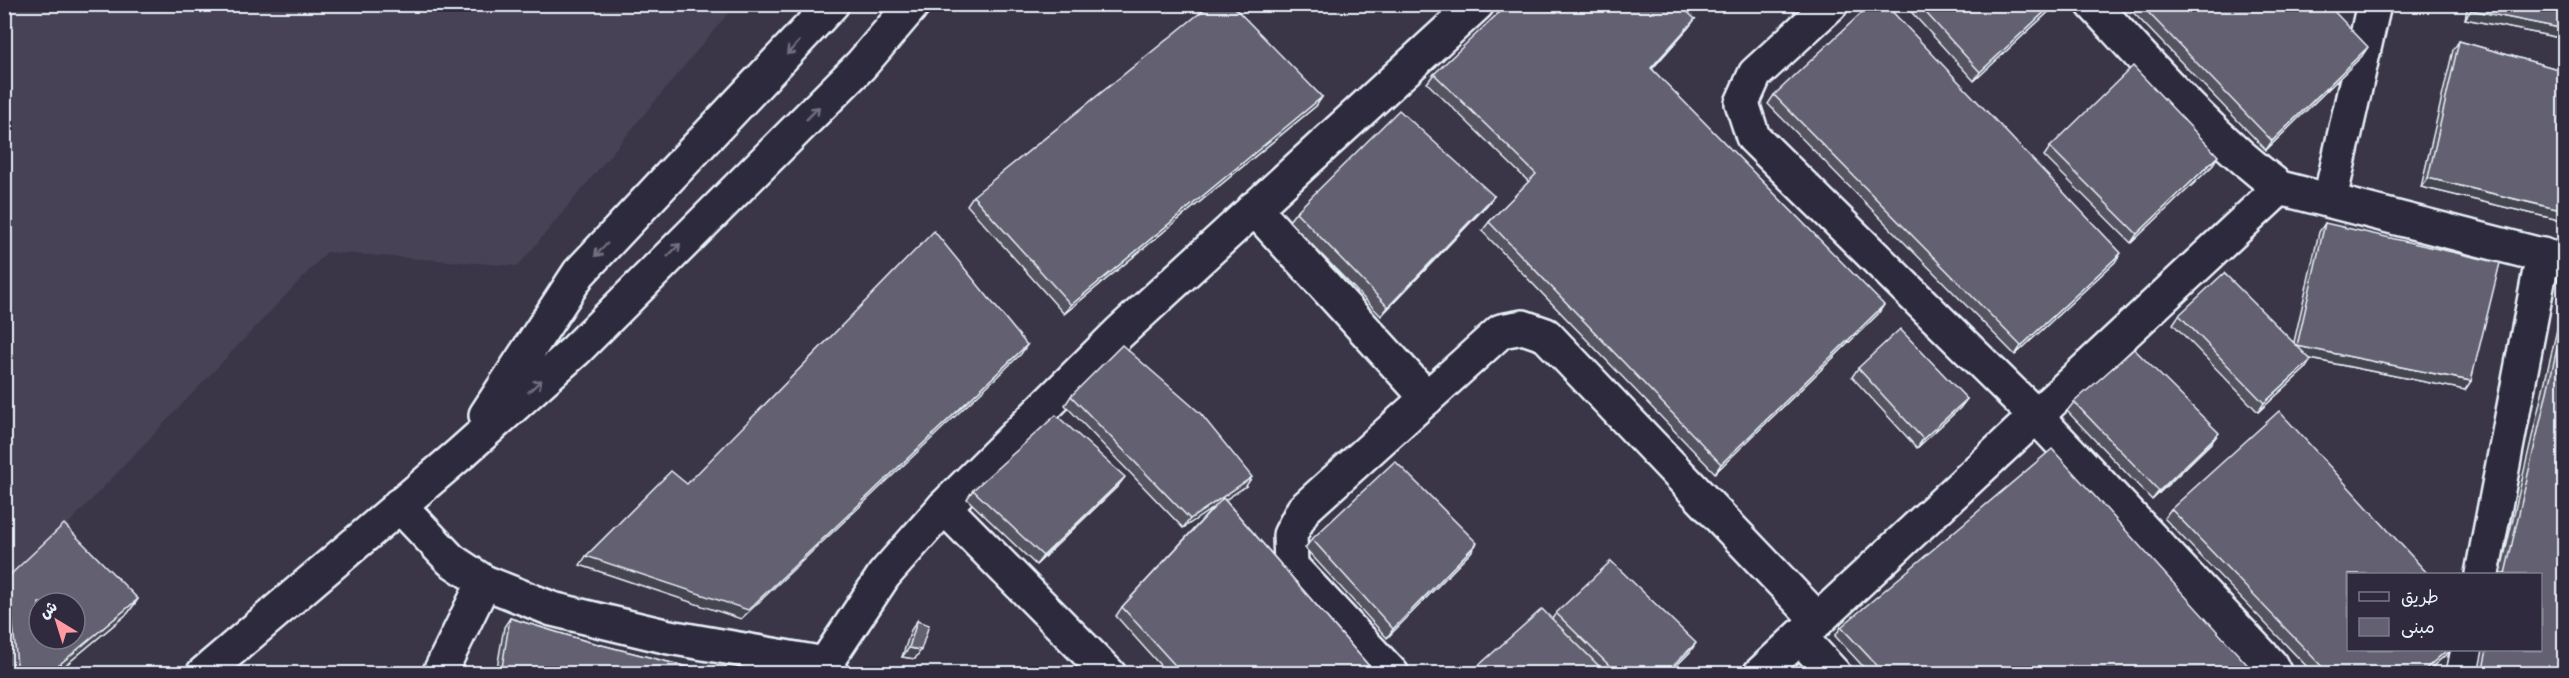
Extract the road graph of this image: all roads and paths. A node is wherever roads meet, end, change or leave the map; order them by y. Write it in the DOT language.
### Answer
graph roads {
  1 [pos="832,4"];
  2 [pos="913,4"];
  3 [pos="1478,4"];
  4 [pos="2093,4"];
  5 [pos="2374,4"];
  6 [pos="1820,8"];
  7 [pos="2280,188"];
  8 [pos="2330,199"];
  9 [pos="1254,208"];
  10 [pos="2554,258"];
  11 [pos="1427,398"];
  12 [pos="2036,416"];
  13 [pos="460,454"];
  14 [pos="399,506"];
  15 [pos="944,507"];
  16 [pos="2482,573"];
  17 [pos="484,582"];
  18 [pos="1809,628"];
  19 [pos="2468,651"];
  20 [pos="829,669"];
  21 [pos="203,674"];
  22 [pos="439,674"];
  23 [pos="1109,674"];
  24 [pos="1392,674"];
  25 [pos="1760,674"];
  26 [pos="1834,674"];
  27 [pos="2275,674"];
  28 [pos="2463,674"];
  1 -- 13 [label="main road, one-way"];
  13 -- 2 [label="main road, one-way"];
  3 -- 9 [label="main road"];
  4 -- 7 [label="main road"];
  5 -- 8 [label="main road"];
  6 -- 12 [label="main road"];
  7 -- 8 [label="main road"];
  7 -- 12 [label="main road"];
  8 -- 10 [label="main road"];
  9 -- 11 [label="main road"];
  9 -- 15 [label="main road"];
  10 -- 16 [label="main road"];
  11 -- 18 [label="main road"];
  11 -- 24 [label="main road"];
  12 -- 18 [label="main road"];
  12 -- 27 [label="main road"];
  13 -- 14 [label="main road"];
  14 -- 17 [label="main road"];
  14 -- 21 [label="main road"];
  15 -- 20 [label="main road"];
  15 -- 23 [label="main road"];
  17 -- 20 [label="main road"];
  17 -- 22 [label="main road"];
  18 -- 25 [label="main road"];
  18 -- 26 [label="main road"];
  19 -- 28 [label="main road"];
}
